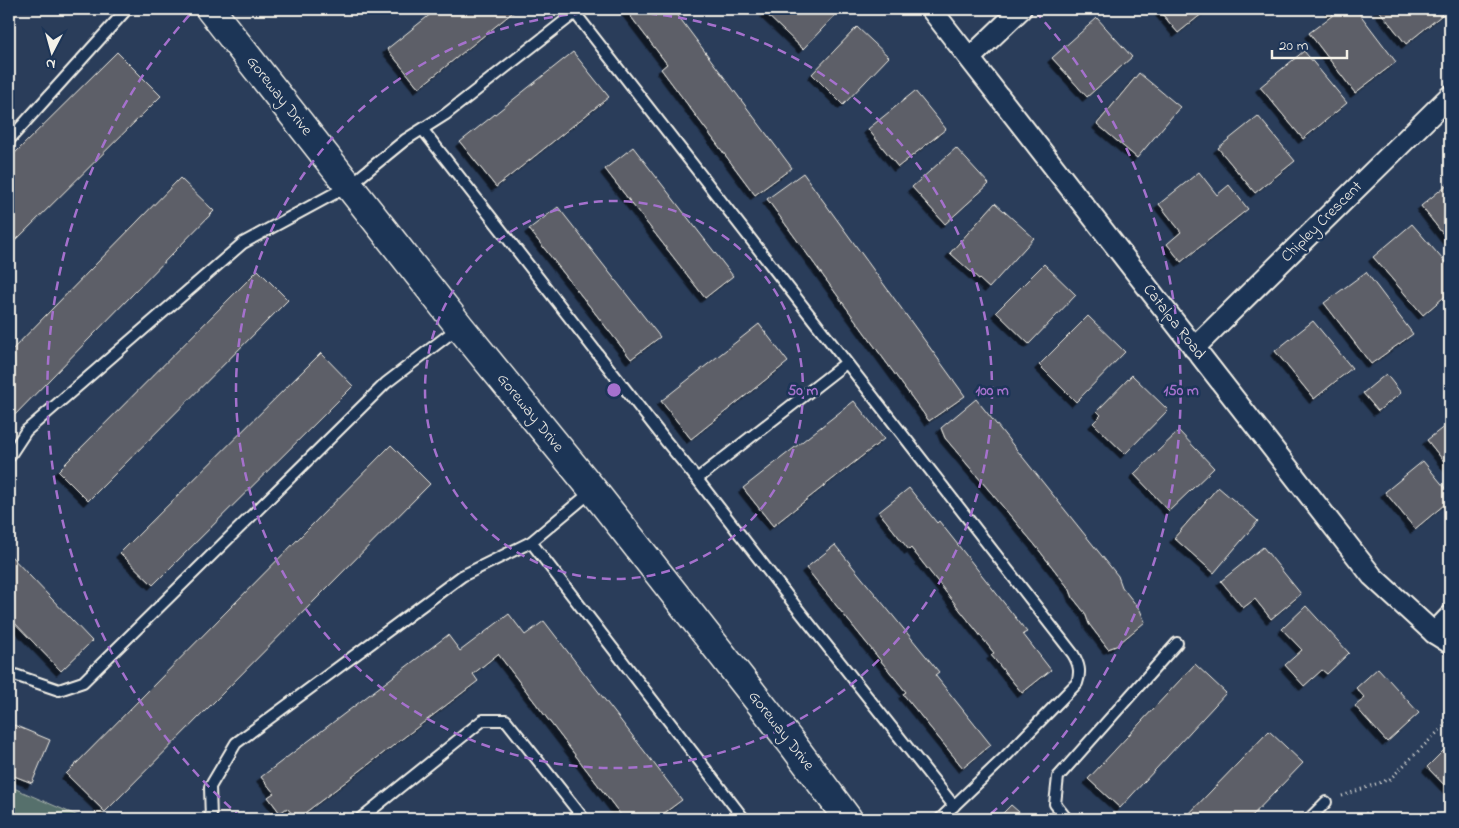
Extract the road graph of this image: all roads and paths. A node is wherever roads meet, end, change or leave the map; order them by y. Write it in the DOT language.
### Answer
graph roads {
  1 [pos="127,9"];
  2 [pos="210,9"];
  3 [pos="931,9"];
  4 [pos="1021,9"];
  5 [pos="970,58"];
  6 [pos="1450,96"];
  7 [pos="423,130"];
  8 [pos="9,140"];
  9 [pos="350,185"];
  10 [pos="460,327"];
  11 [pos="1194,348"];
  12 [pos="846,363"];
  13 [pos="9,457"];
  14 [pos="698,479"];
  15 [pos="593,490"];
  16 [pos="531,542"];
  17 [pos="1450,616"];
  18 [pos="1442,638"];
  19 [pos="1177,643"];
  20 [pos="9,673"];
  21 [pos="1450,720"];
  22 [pos="1326,802"];
  23 [pos="954,806"];
  24 [pos="211,819"];
  25 [pos="360,819"];
  26 [pos="584,819"];
  27 [pos="744,819"];
  28 [pos="848,819"];
  29 [pos="940,819"];
  30 [pos="1066,819"];
  31 [pos="1309,819"];
  1 -- 8 [label="lane"];
  2 -- 9 [label="main road, Goreway Drive"];
  3 -- 5 [label="street, Catalpa Road"];
  4 -- 5 [label="street"];
  5 -- 11 [label="street, Catalpa Road"];
  6 -- 11 [label="street, Chipley Crescent"];
  7 -- 9 [label="lane"];
  7 -- 12 [label="lane"];
  7 -- 14 [label="lane"];
  9 -- 10 [label="main road, Goreway Drive"];
  9 -- 13 [label="lane"];
  10 -- 15 [label="main road, Goreway Drive"];
  10 -- 20 [label="lane"];
  11 -- 18 [label="street, Catalpa Road"];
  12 -- 14 [label="lane"];
  12 -- 23 [label="lane"];
  14 -- 23 [label="lane"];
  15 -- 16 [label="lane"];
  15 -- 28 [label="main road, Goreway Drive"];
  16 -- 24 [label="lane"];
  16 -- 27 [label="lane"];
  17 -- 18 [label="street"];
  19 -- 30 [label="lane"];
  21 -- 22 [label="path"];
  22 -- 31 [label="lane"];
  23 -- 29 [label="lane"];
  25 -- 26 [label="lane"];
}
